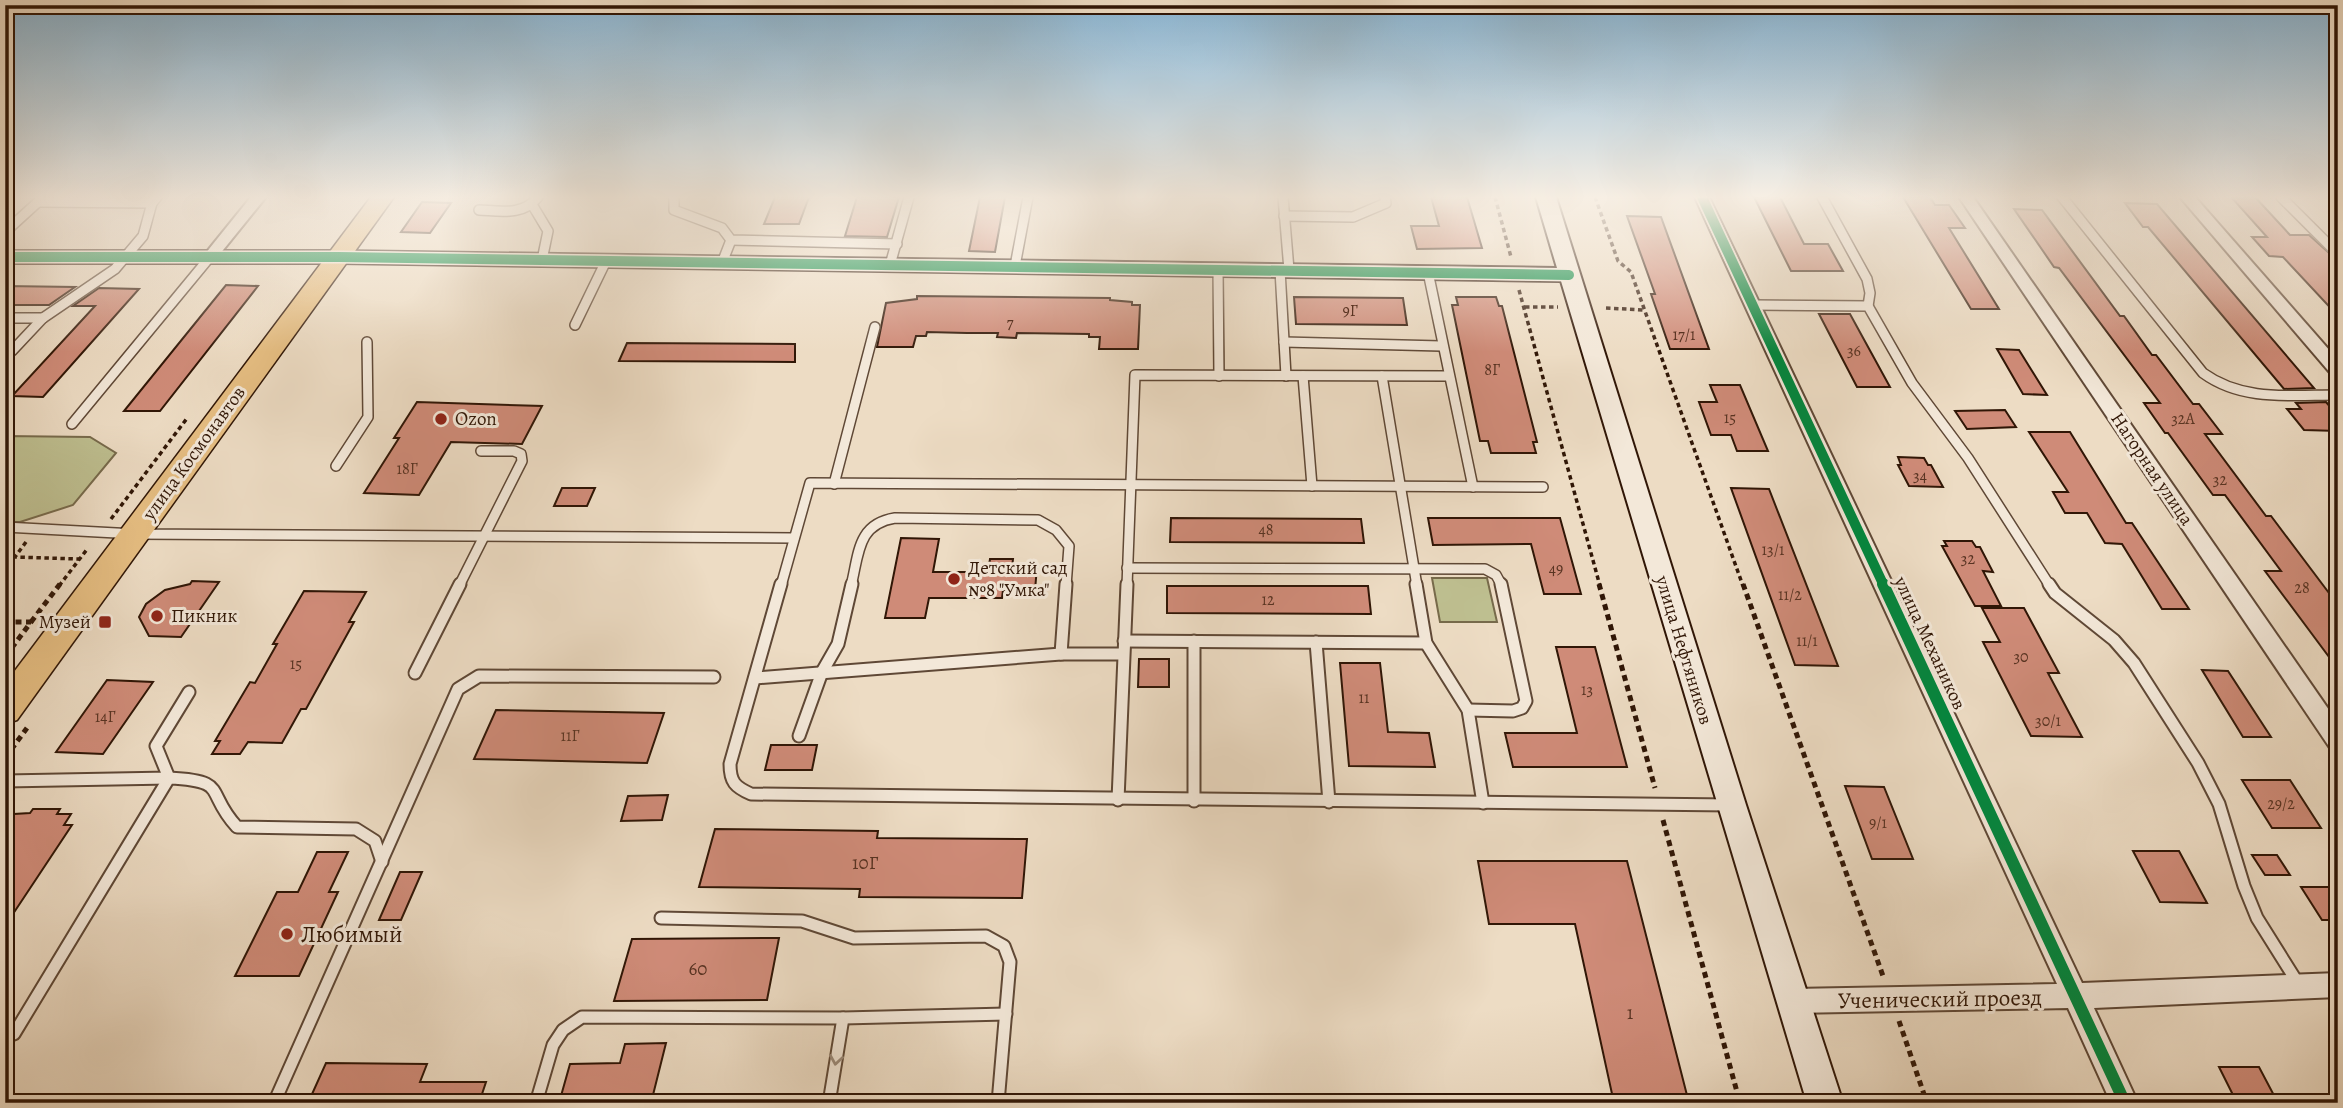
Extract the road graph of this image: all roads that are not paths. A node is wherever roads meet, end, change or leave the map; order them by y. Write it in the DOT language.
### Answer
graph roads {
  1 [pos="133,249"];
  2 [pos="217,249"];
  3 [pos="345,249"];
  4 [pos="546,249"];
  5 [pos="728,249"];
  6 [pos="895,249"];
  7 [pos="1018,249"];
  8 [pos="1284,249"];
  9 [pos="1561,249"];
  10 [pos="1727,249"];
  11 [pos="1850,249"];
  12 [pos="2001,249"];
  13 [pos="2103,249"];
  14 [pos="2232,249"];
  15 [pos="5,257"];
  16 [pos="126,257"];
  17 [pos="210,257"];
  18 [pos="339,257"];
  19 [pos="542,260"];
  20 [pos="606,261"];
  21 [pos="722,263"];
  22 [pos="890,265"];
  23 [pos="1015,267"];
  24 [pos="1218,269"];
  25 [pos="1284,270"];
  26 [pos="1428,272"];
  27 [pos="1569,275"];
  28 [pos="1754,305"];
  29 [pos="1868,306"];
  30 [pos="5,318"];
  31 [pos="43,318"];
  32 [pos="575,325"];
  33 [pos="876,327"];
  34 [pos="367,342"];
  35 [pos="1284,342"];
  36 [pos="1441,346"];
  37 [pos="5,354"];
  38 [pos="2338,371"];
  39 [pos="1219,376"];
  40 [pos="1286,376"];
  41 [pos="1303,376"];
  42 [pos="1382,376"];
  43 [pos="1448,376"];
  44 [pos="2338,395"];
  45 [pos="72,424"];
  46 [pos="481,451"];
  47 [pos="336,466"];
  48 [pos="834,484"];
  49 [pos="1130,485"];
  50 [pos="1312,486"];
  51 [pos="1400,486"];
  52 [pos="1473,487"];
  53 [pos="1543,487"];
  54 [pos="5,527"];
  55 [pos="135,534"];
  56 [pos="485,535"];
  57 [pos="794,538"];
  58 [pos="1127,568"];
  59 [pos="1414,569"];
  60 [pos="1124,641"];
  61 [pos="1195,641"];
  62 [pos="1316,642"];
  63 [pos="1426,643"];
  64 [pos="1123,653"];
  65 [pos="1061,654"];
  66 [pos="822,672"];
  67 [pos="415,674"];
  68 [pos="714,677"];
  69 [pos="755,678"];
  70 [pos="189,692"];
  71 [pos="2316,709"];
  72 [pos="2338,709"];
  73 [pos="5,710"];
  74 [pos="1468,710"];
  75 [pos="799,736"];
  76 [pos="2338,741"];
  77 [pos="169,778"];
  78 [pos="5,781"];
  79 [pos="1118,800"];
  80 [pos="1195,801"];
  81 [pos="1329,802"];
  82 [pos="1483,803"];
  83 [pos="1731,805"];
  84 [pos="382,862"];
  85 [pos="661,918"];
  86 [pos="2338,985"];
  87 [pos="2300,986"];
  88 [pos="2075,996"];
  89 [pos="1793,1001"];
  90 [pos="1006,1014"];
  91 [pos="842,1018"];
  92 [pos="14,1034"];
  93 [pos="274,1103"];
  94 [pos="536,1103"];
  95 [pos="829,1103"];
  96 [pos="998,1103"];
  97 [pos="1825,1103"];
  98 [pos="2125,1103"];
  1 -- 16 [label="lane"];
  2 -- 17 [label="street"];
  3 -- 18 [label="main road, улица Космонавтов"];
  4 -- 19 [label="lane"];
  5 -- 21 [label="lane"];
  6 -- 22 [label="lane"];
  7 -- 23 [label="lane"];
  8 -- 25 [label="lane"];
  9 -- 27 [label="street, улица Нефтяников"];
  10 -- 28 [label="street, улица Механиков"];
  11 -- 29 [label="lane"];
  12 -- 71 [label="street, Нагорная улица"];
  13 -- 44 [label="lane"];
  14 -- 38 [label="street"];
  15 -- 16 [label="street"];
  16 -- 17 [label="street"];
  16 -- 31 [label="lane"];
  17 -- 18 [label="street"];
  17 -- 45 [label="lane"];
  18 -- 19 [label="street"];
  18 -- 55 [label="main road, улица Космонавтов"];
  19 -- 20 [label="street"];
  20 -- 21 [label="street"];
  20 -- 32 [label="lane"];
  21 -- 22 [label="street"];
  22 -- 23 [label="street"];
  23 -- 24 [label="street"];
  24 -- 25 [label="street"];
  24 -- 39 [label="lane"];
  25 -- 26 [label="street"];
  25 -- 35 [label="lane"];
  26 -- 27 [label="street"];
  26 -- 36 [label="lane"];
  27 -- 83 [label="street, улица Нефтяников"];
  28 -- 29 [label="lane"];
  28 -- 88 [label="street, улица Механиков"];
  29 -- 87 [label="lane"];
  30 -- 31 [label="lane"];
  31 -- 37 [label="lane"];
  33 -- 48 [label="lane"];
  34 -- 47 [label="lane"];
  35 -- 36 [label="lane"];
  35 -- 40 [label="lane"];
  36 -- 43 [label="lane"];
  39 -- 40 [label="lane"];
  39 -- 49 [label="lane"];
  40 -- 41 [label="lane"];
  41 -- 42 [label="lane"];
  41 -- 50 [label="lane"];
  42 -- 43 [label="lane"];
  42 -- 51 [label="lane"];
  43 -- 52 [label="lane"];
  46 -- 56 [label="lane"];
  48 -- 49 [label="lane"];
  48 -- 57 [label="lane"];
  49 -- 50 [label="lane"];
  49 -- 58 [label="lane"];
  50 -- 51 [label="lane"];
  51 -- 52 [label="lane"];
  51 -- 59 [label="lane"];
  52 -- 53 [label="lane"];
  54 -- 55 [label="lane"];
  55 -- 56 [label="lane"];
  55 -- 73 [label="main road, улица Космонавтов"];
  56 -- 57 [label="lane"];
  56 -- 67 [label="lane"];
  57 -- 69 [label="lane"];
  58 -- 59 [label="lane"];
  58 -- 60 [label="lane"];
  59 -- 63 [label="lane"];
  59 -- 74 [label="lane"];
  60 -- 61 [label="lane"];
  60 -- 64 [label="lane"];
  61 -- 62 [label="lane"];
  61 -- 80 [label="lane"];
  62 -- 63 [label="lane"];
  62 -- 81 [label="lane"];
  63 -- 74 [label="lane"];
  64 -- 65 [label="lane"];
  64 -- 79 [label="lane"];
  65 -- 66 [label="lane"];
  65 -- 66 [label="lane"];
  66 -- 69 [label="lane"];
  66 -- 75 [label="lane"];
  68 -- 84 [label="lane"];
  69 -- 79 [label="lane"];
  70 -- 77 [label="lane"];
  71 -- 72 [label="street"];
  71 -- 76 [label="street, Нагорная улица"];
  74 -- 82 [label="lane"];
  77 -- 78 [label="lane"];
  77 -- 84 [label="lane"];
  77 -- 92 [label="lane"];
  79 -- 80 [label="lane"];
  80 -- 81 [label="lane"];
  81 -- 82 [label="lane"];
  82 -- 83 [label="lane"];
  83 -- 89 [label="street, улица Нефтяников"];
  84 -- 93 [label="lane"];
  85 -- 90 [label="lane"];
  86 -- 87 [label="street, Ученический проезд"];
  87 -- 88 [label="street, Ученический проезд"];
  88 -- 89 [label="street, Ученический проезд"];
  88 -- 98 [label="street, улица Механиков"];
  89 -- 97 [label="street, улица Нефтяников"];
  90 -- 91 [label="lane"];
  90 -- 96 [label="lane"];
  91 -- 94 [label="lane"];
  91 -- 95 [label="lane, one-way"];
}
